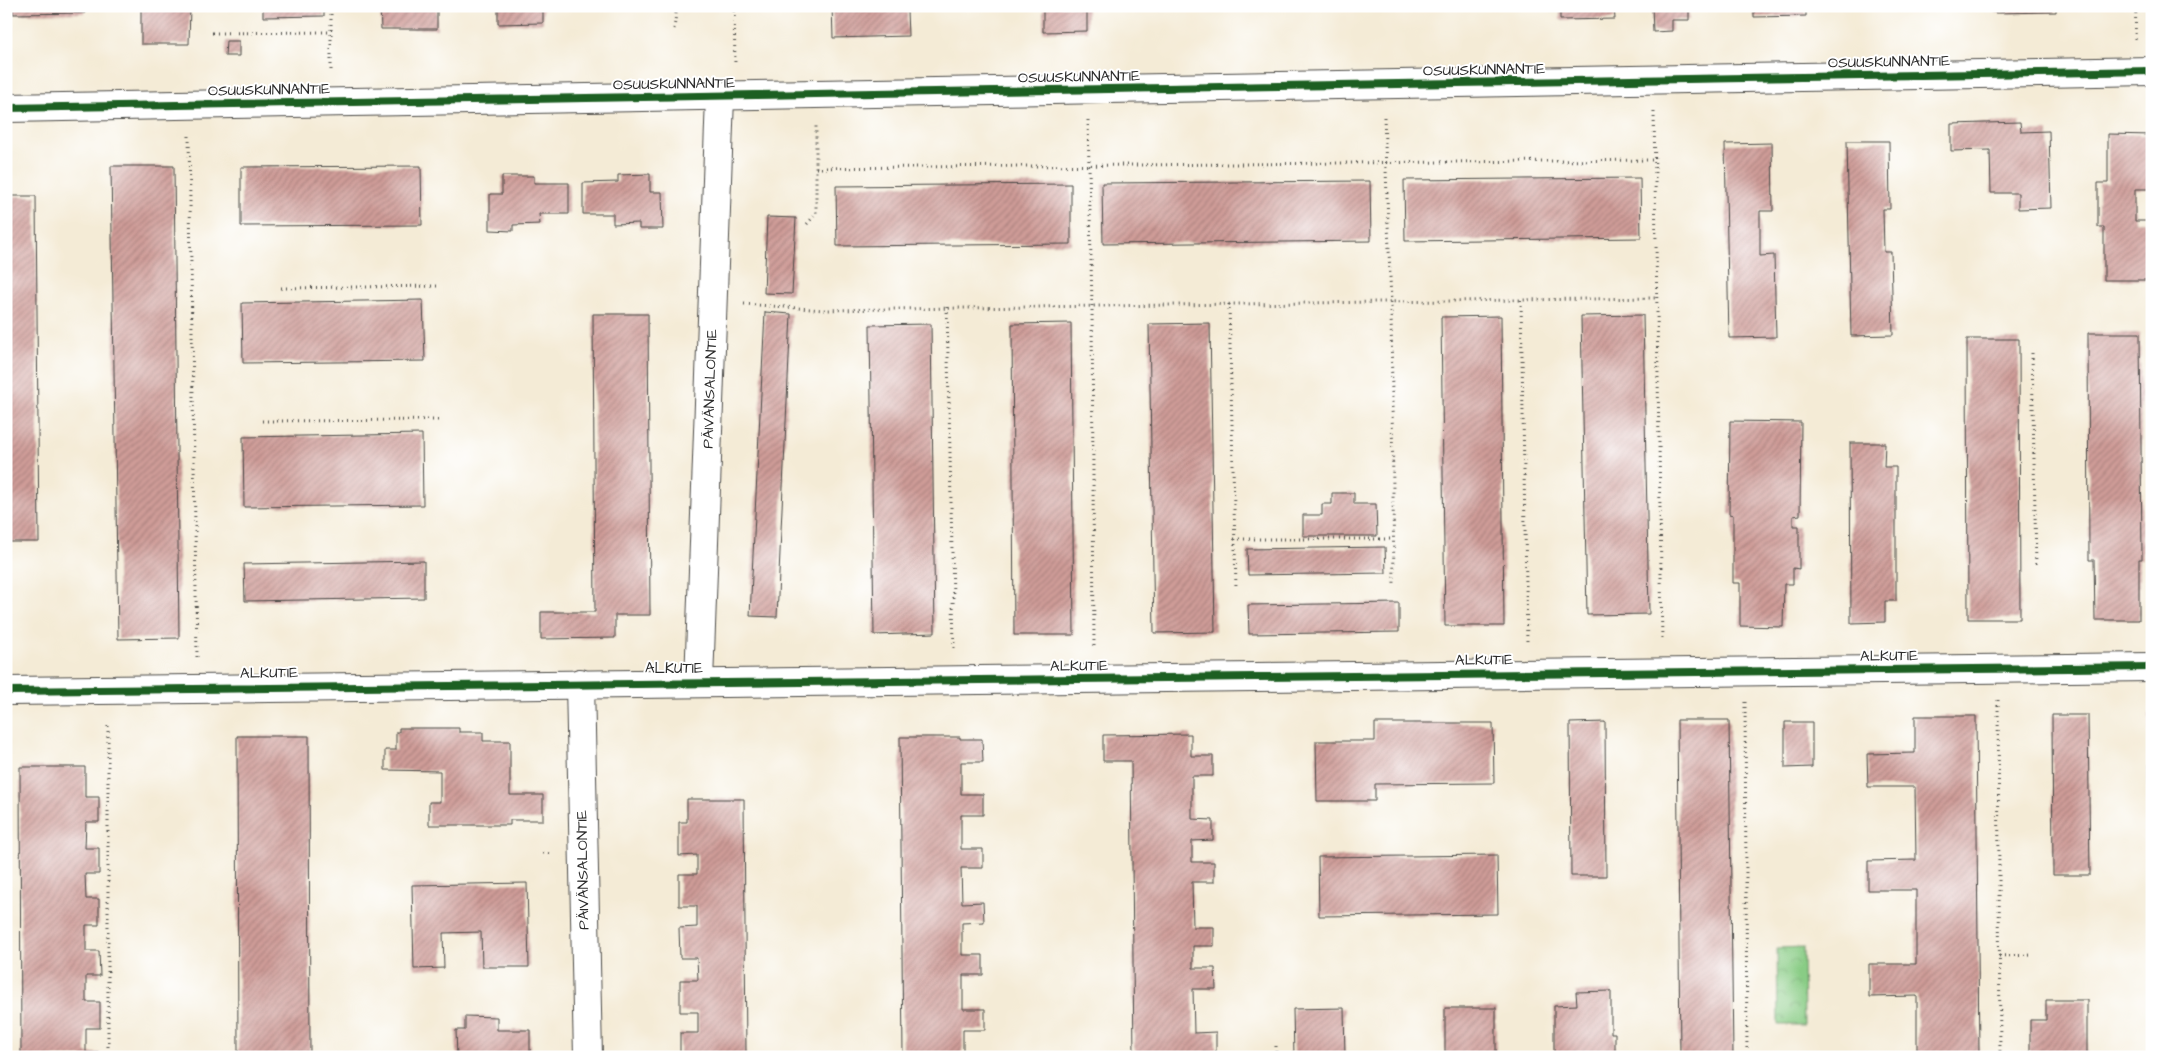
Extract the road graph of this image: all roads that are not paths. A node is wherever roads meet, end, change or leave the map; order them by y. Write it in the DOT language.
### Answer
graph roads {
  1 [pos="2152,71"];
  2 [pos="720,97"];
  3 [pos="6,108"];
  4 [pos="2152,667"];
  5 [pos="699,682"];
  6 [pos="580,683"];
  7 [pos="6,691"];
  8 [pos="588,1057"];
  1 -- 2 [label="street, OSUUSKUNNANTIE"];
  2 -- 3 [label="street, OSUUSKUNNANTIE"];
  2 -- 5 [label="street, PÄIVÄNSALONTIE"];
  4 -- 5 [label="street, ALKUTIE"];
  5 -- 6 [label="street, ALKUTIE"];
  6 -- 7 [label="street, ALKUTIE"];
  6 -- 8 [label="street, PÄIVÄNSALONTIE"];
}
